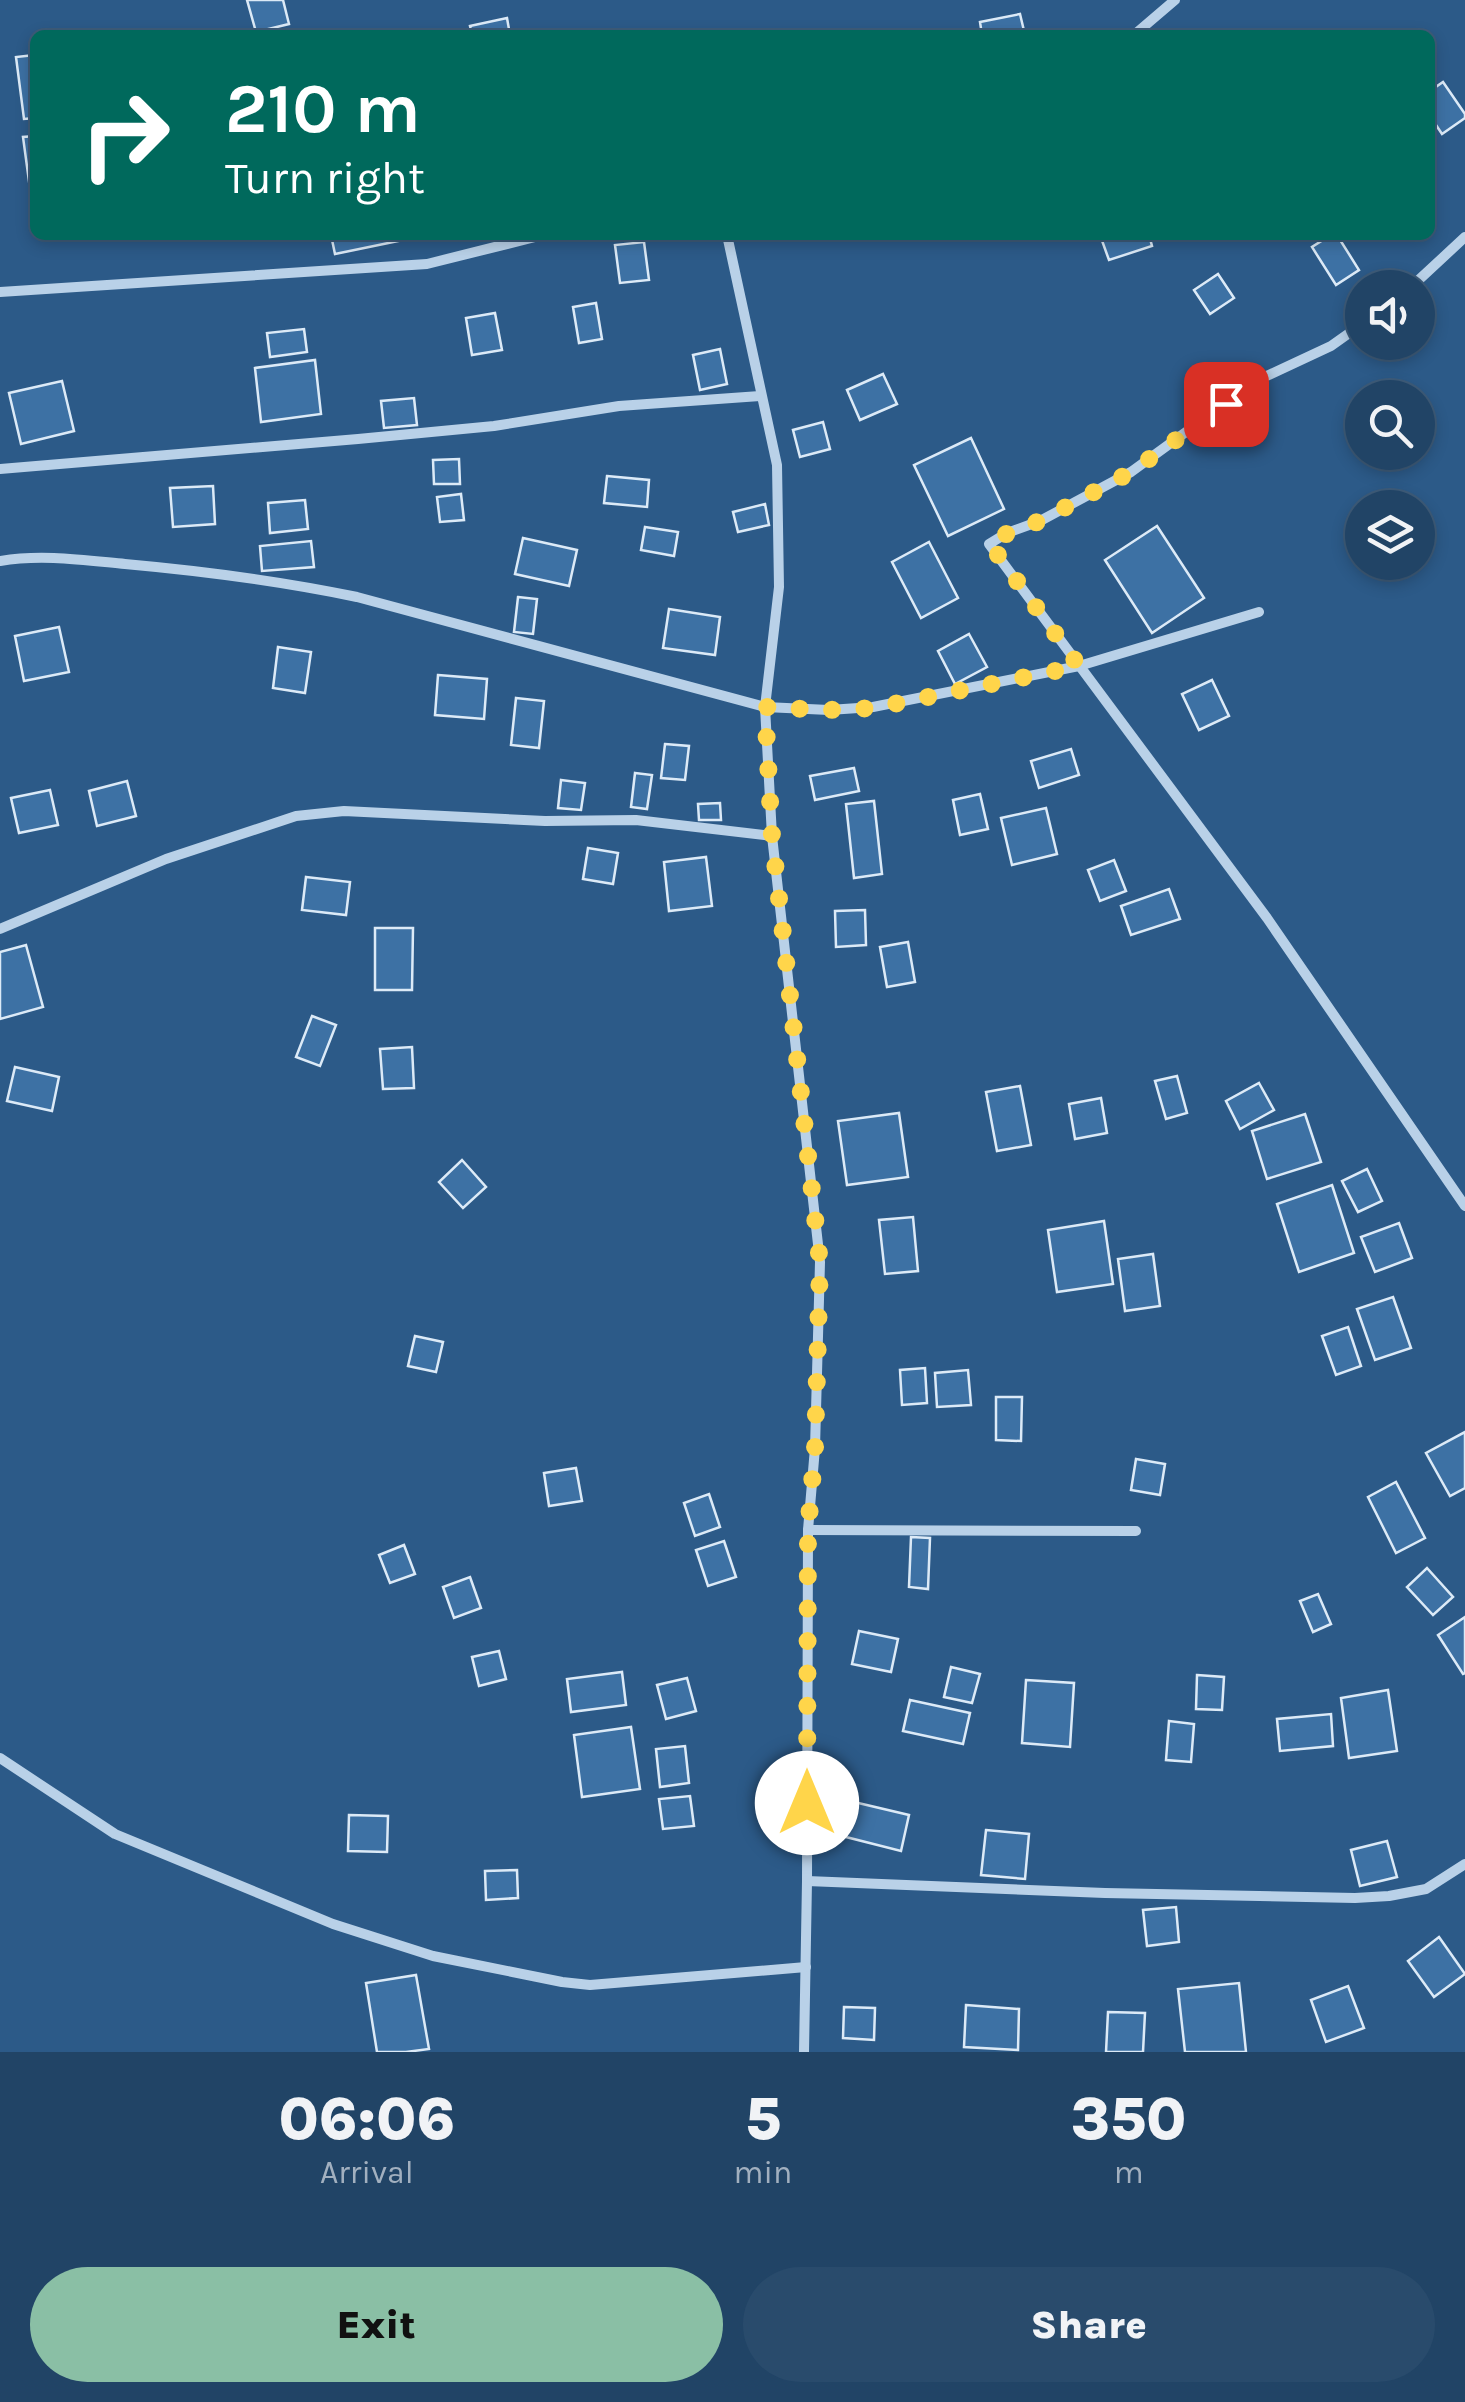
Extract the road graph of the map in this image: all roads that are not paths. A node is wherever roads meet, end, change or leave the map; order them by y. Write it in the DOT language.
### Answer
graph roads {
  1 [pos="1176,0"];
  2 [pos="1140,30"];
  3 [pos="1465,238"];
  4 [pos="522,240"];
  5 [pos="728,240"];
  6 [pos="1430,270"];
  7 [pos="0,292"];
  8 [pos="1345,336"];
  9 [pos="760,396"];
  10 [pos="0,470"];
  11 [pos="0,562"];
  12 [pos="1259,612"];
  13 [pos="1079,666"];
  14 [pos="765,707"];
  15 [pos="772,836"];
  16 [pos="0,929"];
  17 [pos="1465,1206"];
  18 [pos="808,1530"];
  19 [pos="1136,1531"];
  20 [pos="0,1758"];
  21 [pos="1465,1864"];
  22 [pos="807,1881"];
  23 [pos="806,1966"];
  24 [pos="804,2052"];
  1 -- 2 [label="street"];
  3 -- 6 [label="street"];
  4 -- 7 [label="street"];
  5 -- 9 [label="street"];
  8 -- 13 [label="street"];
  9 -- 10 [label="street"];
  9 -- 14 [label="street"];
  11 -- 14 [label="street"];
  12 -- 13 [label="street"];
  13 -- 14 [label="street"];
  13 -- 17 [label="street"];
  14 -- 15 [label="street"];
  15 -- 16 [label="street"];
  15 -- 18 [label="street"];
  18 -- 19 [label="street"];
  18 -- 22 [label="street"];
  20 -- 23 [label="street"];
  21 -- 22 [label="street"];
  22 -- 23 [label="street"];
  23 -- 24 [label="street"];
}
